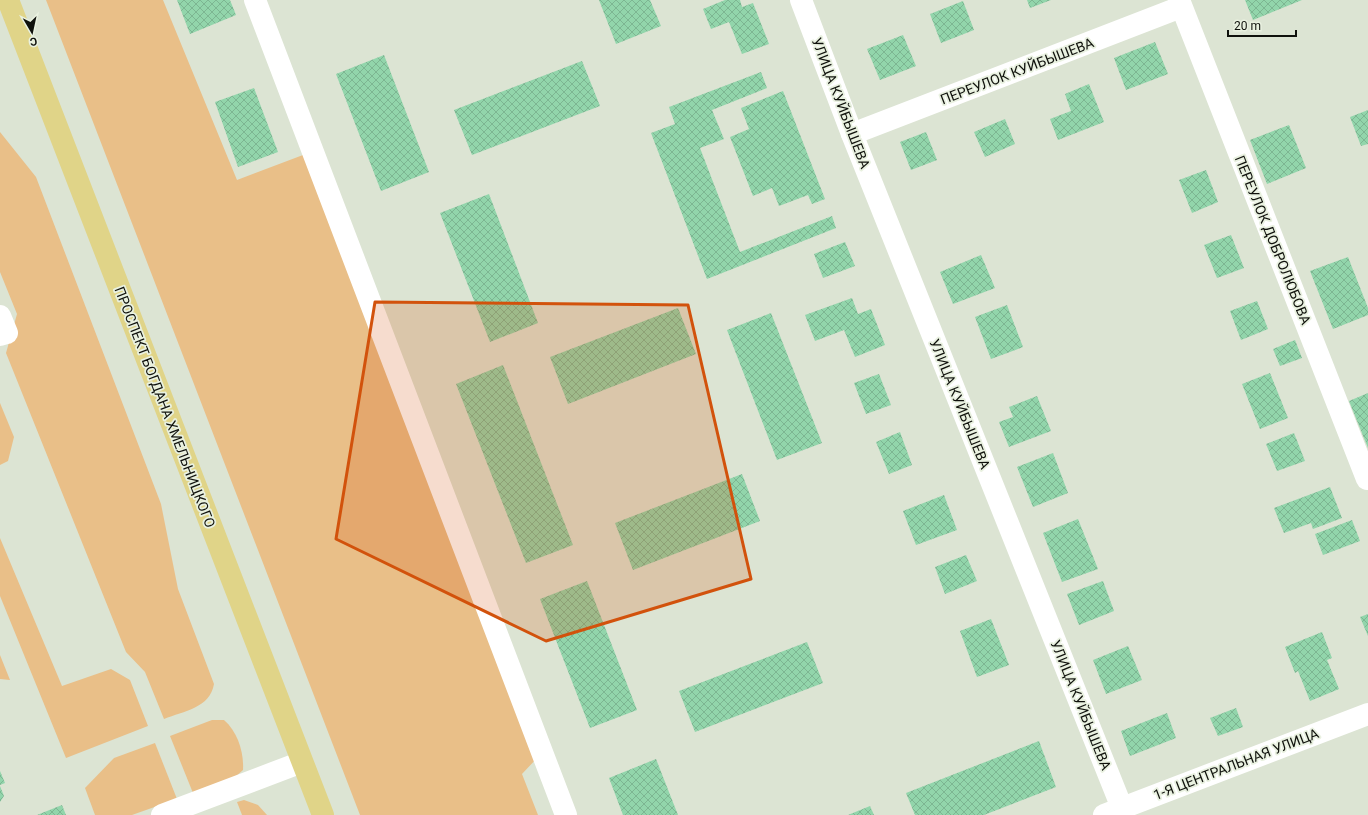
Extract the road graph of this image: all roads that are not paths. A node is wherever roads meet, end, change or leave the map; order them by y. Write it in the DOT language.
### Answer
graph roads {
  1 [pos="8,0"];
  2 [pos="255,0"];
  3 [pos="801,0"];
  4 [pos="1180,4"];
  5 [pos="852,134"];
  6 [pos="0,316"];
  7 [pos="0,335"];
  8 [pos="1367,480"];
  9 [pos="1368,714"];
  10 [pos="302,762"];
  11 [pos="200,808"];
  12 [pos="1113,812"];
  13 [pos="162,815"];
  14 [pos="323,815"];
  15 [pos="566,815"];
  1 -- 10 [label="main road, ПРОСПЕКТ БОГДАНА ХМЕЛЬНИЦКОГО"];
  2 -- 15 [label="street"];
  3 -- 5 [label="street, УЛИЦА КУЙБЫШЕВА"];
  4 -- 5 [label="street, ПЕРЕУЛОК КУЙБЫШЕВА"];
  4 -- 8 [label="street, ПЕРЕУЛОК ДОБРОЛЮБОВА"];
  5 -- 12 [label="street, УЛИЦА КУЙБЫШЕВА"];
  6 -- 7 [label="street"];
  9 -- 12 [label="street, 1-Я ЦЕНТРАЛЬНАЯ УЛИЦА"];
  10 -- 11 [label="street"];
  10 -- 14 [label="main road, ПРОСПЕКТ БОГДАНА ХМЕЛЬНИЦКОГО"];
  11 -- 13 [label="street"];
}
